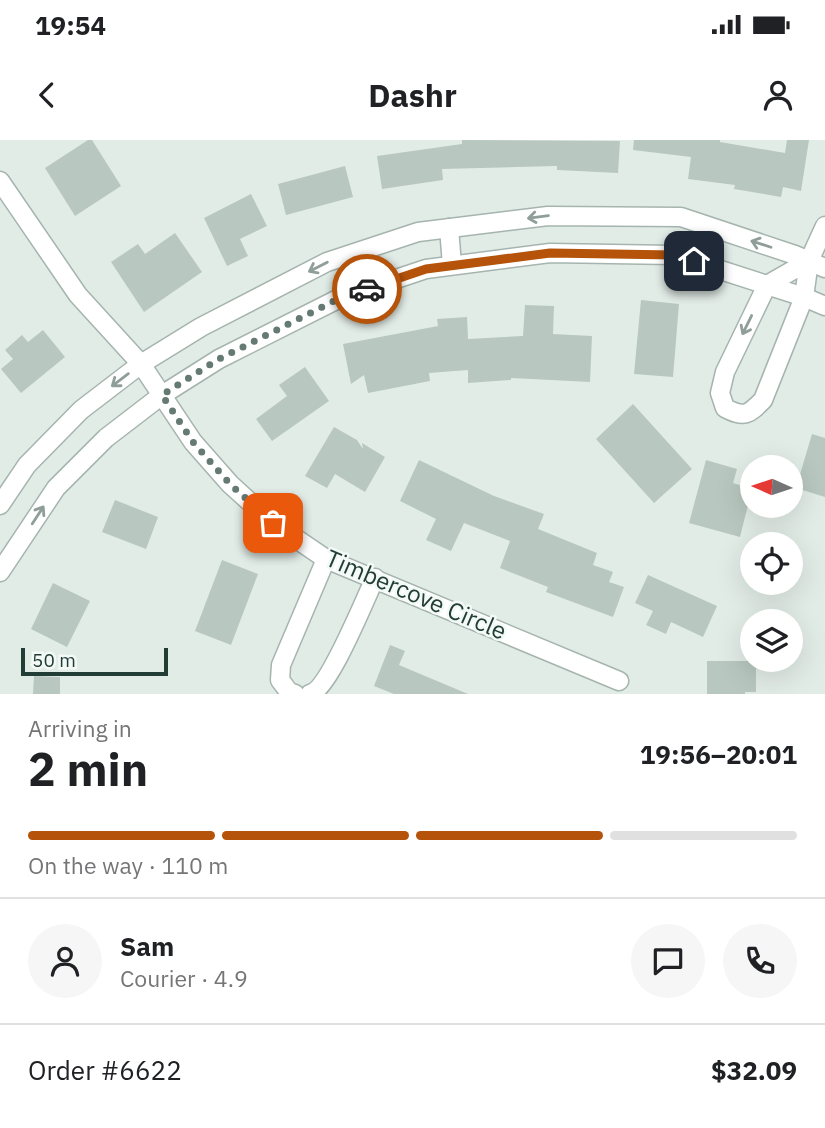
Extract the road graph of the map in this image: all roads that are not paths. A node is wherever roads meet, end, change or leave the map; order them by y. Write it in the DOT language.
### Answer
graph roads {
  1 [pos="0,181"];
  2 [pos="825,226"];
  3 [pos="449,228"];
  4 [pos="817,264"];
  5 [pos="452,265"];
  6 [pos="767,285"];
  7 [pos="804,297"];
  8 [pos="825,306"];
  9 [pos="141,364"];
  10 [pos="162,395"];
  11 [pos="0,505"];
  12 [pos="5,553"];
  13 [pos="326,559"];
  14 [pos="0,572"];
  15 [pos="375,578"];
  16 [pos="619,681"];
  17 [pos="295,694"];
  18 [pos="310,694"];
  1 -- 9 [label="street, Timbercove Circle"];
  2 -- 4 [label="street"];
  4 -- 3 [label="street, one-way"];
  3 -- 5 [label="street"];
  3 -- 9 [label="street, one-way"];
  4 -- 6 [label="street"];
  4 -- 7 [label="street"];
  5 -- 6 [label="street"];
  5 -- 10 [label="street"];
  6 -- 7 [label="street"];
  6 -- 7 [label="street, one-way"];
  7 -- 8 [label="street"];
  9 -- 10 [label="street, Timbercove Circle"];
  9 -- 11 [label="street, one-way"];
  12 -- 10 [label="street, one-way"];
  10 -- 13 [label="street, Timbercove Circle"];
  12 -- 14 [label="street"];
  13 -- 15 [label="street, Timbercove Circle"];
  13 -- 17 [label="street"];
  15 -- 16 [label="street, Timbercove Circle"];
  15 -- 18 [label="street"];
}
